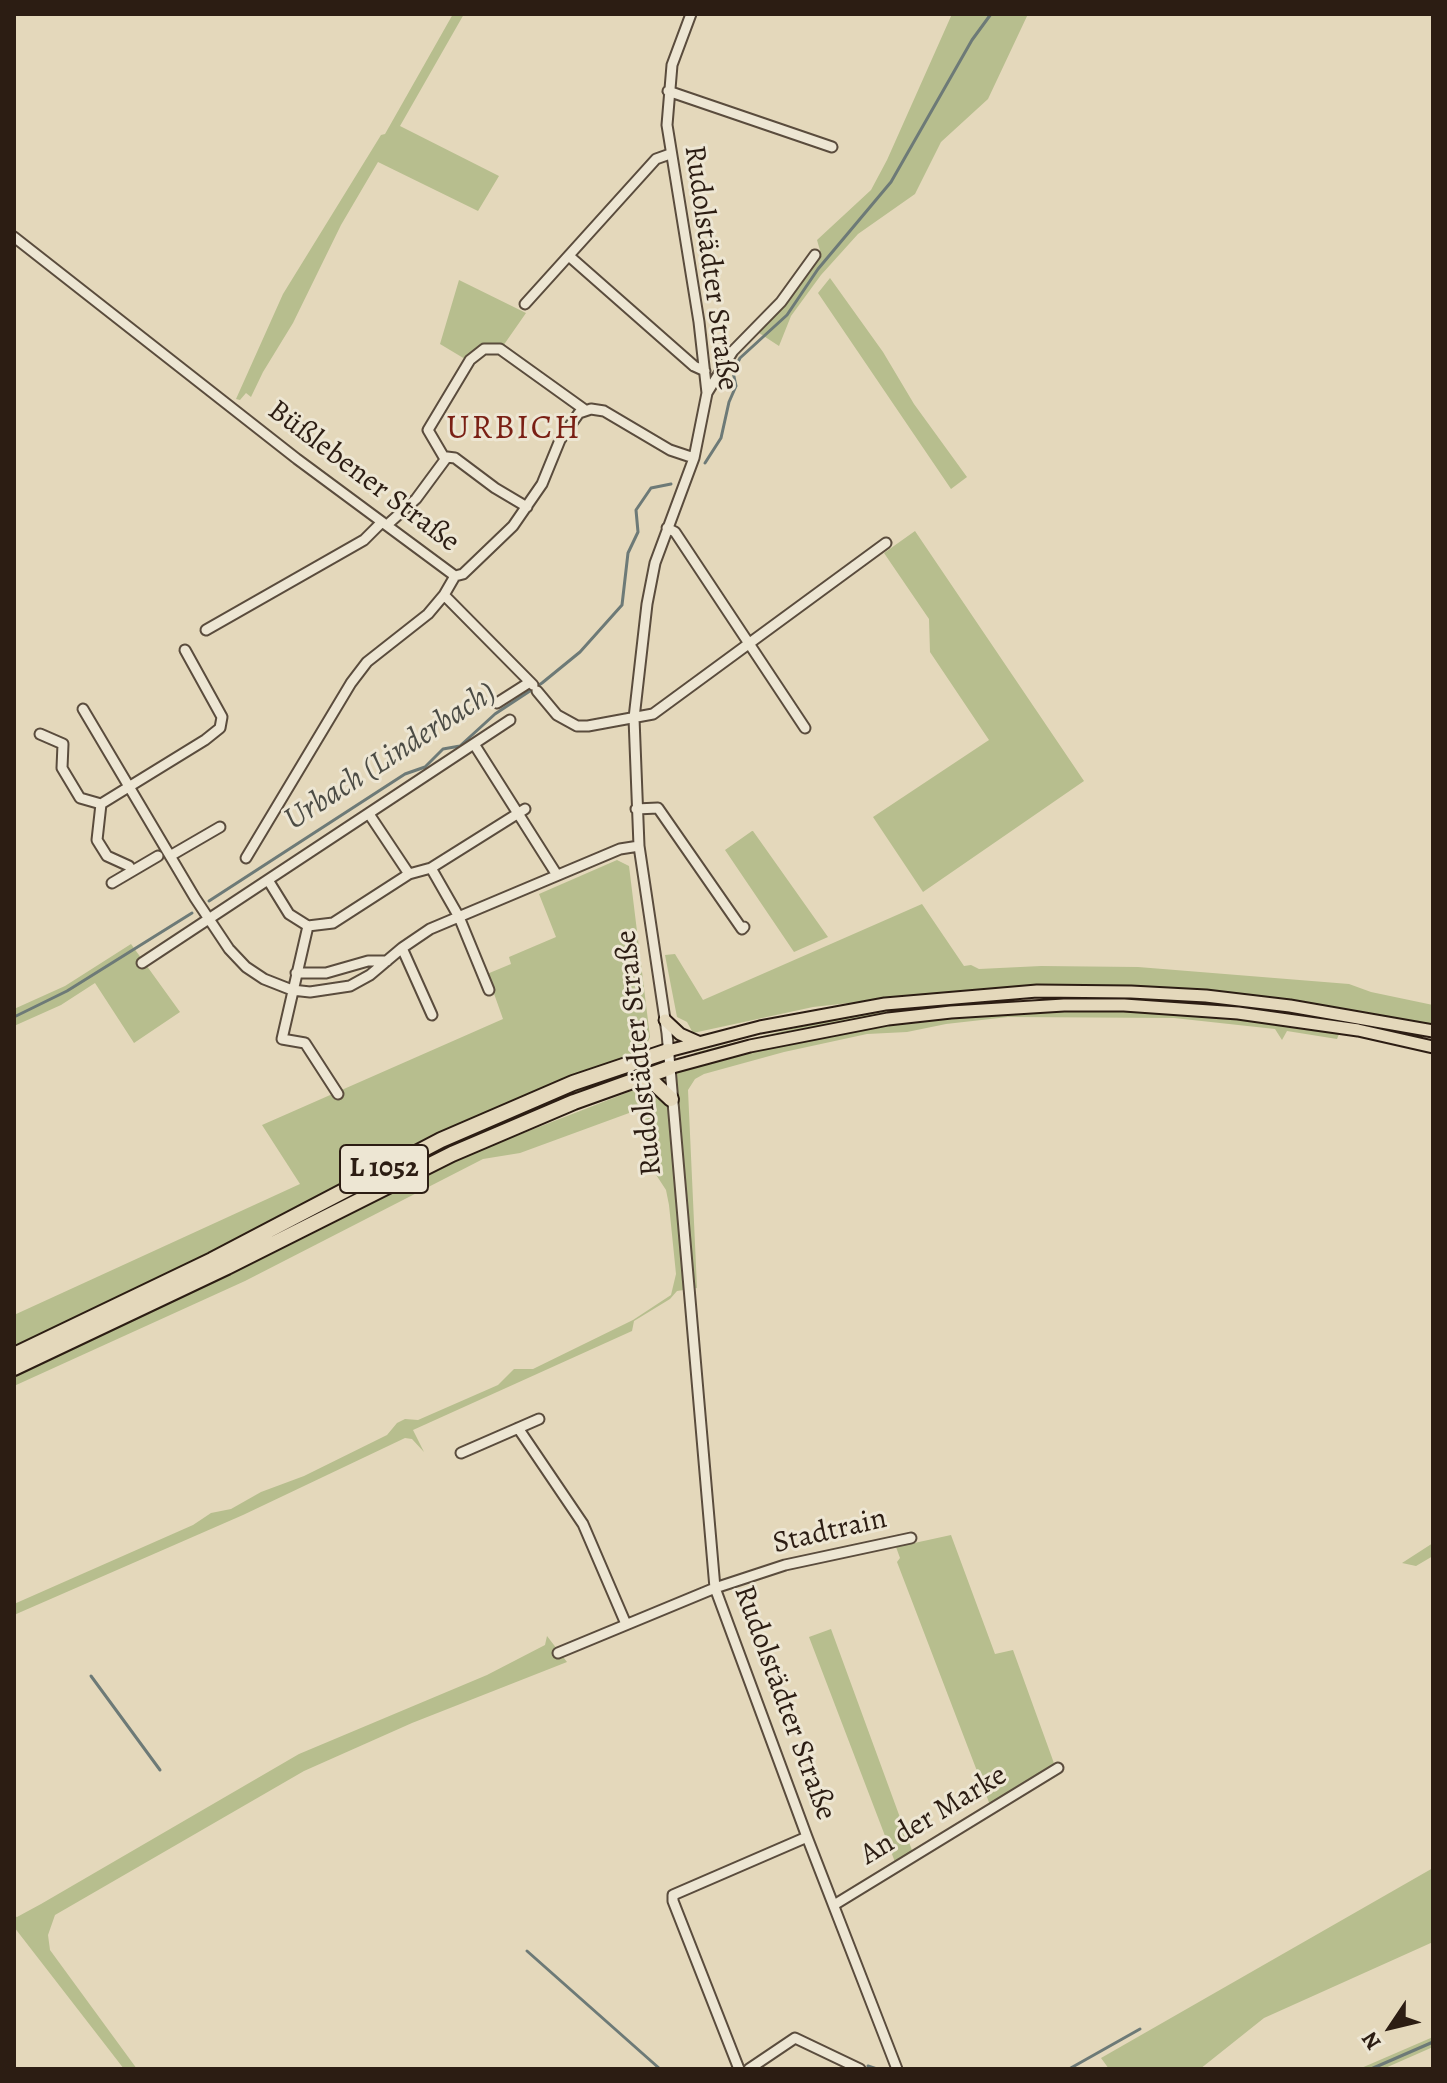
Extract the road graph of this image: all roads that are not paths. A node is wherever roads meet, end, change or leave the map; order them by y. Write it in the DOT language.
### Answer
graph roads {
  1 [pos="691,14"];
  2 [pos="668,91"];
  3 [pos="832,147"];
  4 [pos="670,154"];
  5 [pos="14,237"];
  6 [pos="815,255"];
  7 [pos="569,256"];
  8 [pos="525,304"];
  9 [pos="705,371"];
  10 [pos="707,393"];
  11 [pos="585,410"];
  12 [pos="694,458"];
  13 [pos="445,459"];
  14 [pos="527,507"];
  15 [pos="384,524"];
  16 [pos="667,528"];
  17 [pos="886,543"];
  18 [pos="455,576"];
  19 [pos="444,595"];
  20 [pos="206,630"];
  21 [pos="751,643"];
  22 [pos="185,650"];
  23 [pos="533,686"];
  24 [pos="497,703"];
  25 [pos="83,709"];
  26 [pos="634,718"];
  27 [pos="510,720"];
  28 [pos="805,728"];
  29 [pos="40,734"];
  30 [pos="474,744"];
  31 [pos="130,787"];
  32 [pos="101,804"];
  33 [pos="636,809"];
  34 [pos="521,811"];
  35 [pos="369,814"];
  36 [pos="220,827"];
  37 [pos="639,846"];
  38 [pos="158,856"];
  39 [pos="170,856"];
  40 [pos="246,858"];
  41 [pos="431,868"];
  42 [pos="132,871"];
  43 [pos="409,874"];
  44 [pos="557,875"];
  45 [pos="268,880"];
  46 [pos="112,883"];
  47 [pos="459,917"];
  48 [pos="208,920"];
  49 [pos="308,926"];
  50 [pos="744,927"];
  51 [pos="402,948"];
  52 [pos="387,961"];
  53 [pos="142,963"];
  54 [pos="296,973"];
  55 [pos="292,990"];
  56 [pos="489,990"];
  57 [pos="432,1015"];
  58 [pos="665,1020"];
  59 [pos="1433,1031"];
  60 [pos="699,1042"];
  61 [pos="1433,1047"];
  62 [pos="668,1051"];
  63 [pos="669,1068"];
  64 [pos="639,1078"];
  65 [pos="338,1094"];
  66 [pos="671,1099"];
  67 [pos="14,1355"];
  68 [pos="14,1368"];
  69 [pos="539,1419"];
  70 [pos="518,1428"];
  71 [pos="461,1453"];
  72 [pos="911,1538"];
  73 [pos="715,1588"];
  74 [pos="626,1624"];
  75 [pos="558,1653"];
  76 [pos="1058,1768"];
  77 [pos="807,1837"];
  78 [pos="834,1905"];
  79 [pos="739,2069"];
  80 [pos="749,2069"];
  81 [pos="860,2069"];
  82 [pos="897,2069"];
  1 -- 2 [label="street, Rudolstädter Straße"];
  2 -- 3 [label="street"];
  2 -- 4 [label="street, Rudolstädter Straße"];
  4 -- 7 [label="street"];
  4 -- 9 [label="street, Rudolstädter Straße"];
  5 -- 15 [label="street, Büßlebener Straße"];
  6 -- 10 [label="street"];
  7 -- 8 [label="street"];
  7 -- 9 [label="street"];
  9 -- 10 [label="street, Rudolstädter Straße"];
  10 -- 12 [label="street, Rudolstädter Straße"];
  11 -- 12 [label="street"];
  11 -- 13 [label="street"];
  11 -- 14 [label="street, Büßlebener Straße"];
  12 -- 16 [label="street, Rudolstädter Straße"];
  13 -- 14 [label="street"];
  13 -- 15 [label="street"];
  14 -- 18 [label="street, Büßlebener Straße"];
  15 -- 18 [label="street, Büßlebener Straße"];
  15 -- 20 [label="street"];
  16 -- 21 [label="street"];
  16 -- 26 [label="street, Rudolstädter Straße"];
  17 -- 21 [label="street"];
  18 -- 19 [label="street"];
  19 -- 23 [label="street"];
  19 -- 40 [label="street"];
  21 -- 26 [label="street"];
  21 -- 28 [label="street"];
  22 -- 31 [label="street"];
  23 -- 24 [label="street"];
  23 -- 26 [label="street"];
  25 -- 31 [label="street"];
  26 -- 33 [label="street, Rudolstädter Straße"];
  27 -- 30 [label="street"];
  29 -- 32 [label="street"];
  30 -- 34 [label="street"];
  30 -- 35 [label="street"];
  31 -- 32 [label="street"];
  31 -- 39 [label="street"];
  32 -- 42 [label="street"];
  33 -- 37 [label="street, Rudolstädter Straße"];
  33 -- 50 [label="street"];
  34 -- 41 [label="street"];
  34 -- 44 [label="street"];
  35 -- 43 [label="street"];
  35 -- 45 [label="street"];
  36 -- 39 [label="street"];
  37 -- 44 [label="street"];
  37 -- 58 [label="street, Rudolstädter Straße"];
  38 -- 42 [label="street"];
  39 -- 48 [label="street"];
  41 -- 43 [label="street"];
  41 -- 47 [label="street"];
  42 -- 46 [label="street"];
  43 -- 49 [label="street"];
  44 -- 47 [label="street"];
  45 -- 48 [label="street"];
  45 -- 49 [label="street"];
  47 -- 51 [label="street"];
  47 -- 56 [label="street"];
  48 -- 53 [label="street"];
  48 -- 55 [label="street"];
  49 -- 54 [label="street"];
  51 -- 52 [label="street"];
  51 -- 57 [label="street"];
  52 -- 54 [label="street"];
  52 -- 55 [label="street"];
  54 -- 55 [label="street"];
  55 -- 65 [label="street"];
  58 -- 60 [label="main road"];
  58 -- 62 [label="street, Rudolstädter Straße"];
  59 -- 60 [label="main road, L 1052"];
  60 -- 62 [label="main road, L 1052"];
  61 -- 63 [label="main road, L 1052"];
  62 -- 63 [label="street, Rudolstädter Straße"];
  62 -- 67 [label="highway, L 1052"];
  63 -- 64 [label="highway, L 1052"];
  63 -- 66 [label="street, Rudolstädter Straße"];
  64 -- 66 [label="highway"];
  64 -- 68 [label="highway, L 1052"];
  66 -- 73 [label="street, Rudolstädter Straße"];
  69 -- 70 [label="street"];
  70 -- 71 [label="street"];
  70 -- 74 [label="street"];
  72 -- 73 [label="street, Stadtrain"];
  73 -- 74 [label="street, Stadtrain"];
  73 -- 77 [label="street, Rudolstädter Straße"];
  74 -- 75 [label="street, Stadtrain"];
  76 -- 78 [label="street, An der Marke"];
  77 -- 78 [label="street, Rudolstädter Straße"];
  77 -- 79 [label="street"];
  78 -- 82 [label="street, Rudolstädter Straße"];
  80 -- 81 [label="street"];
}
